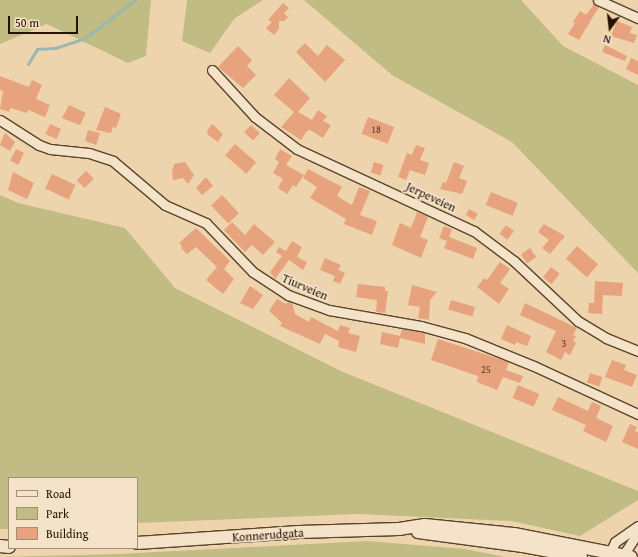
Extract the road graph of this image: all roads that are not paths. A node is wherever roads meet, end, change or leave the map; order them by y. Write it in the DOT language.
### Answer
graph roads {
  1 [pos="598,0"];
  2 [pos="638,18"];
  3 [pos="212,70"];
  4 [pos="0,120"];
  5 [pos="638,351"];
  6 [pos="638,414"];
  7 [pos="638,526"];
  8 [pos="399,529"];
  9 [pos="638,532"];
  10 [pos="138,543"];
  11 [pos="610,555"];
  12 [pos="625,556"];
  13 [pos="581,557"];
  1 -- 2 [label="street"];
  3 -- 5 [label="street, Jerpeveien"];
  4 -- 6 [label="street, Tiurveien"];
  7 -- 11 [label="street"];
  8 -- 10 [label="main road, Konnerudgata"];
  8 -- 11 [label="main road, Konnerudgata"];
  8 -- 13 [label="main road, Konnerudgata"];
  9 -- 12 [label="street"];
  11 -- 12 [label="main road, Konnerudgata"];
}
